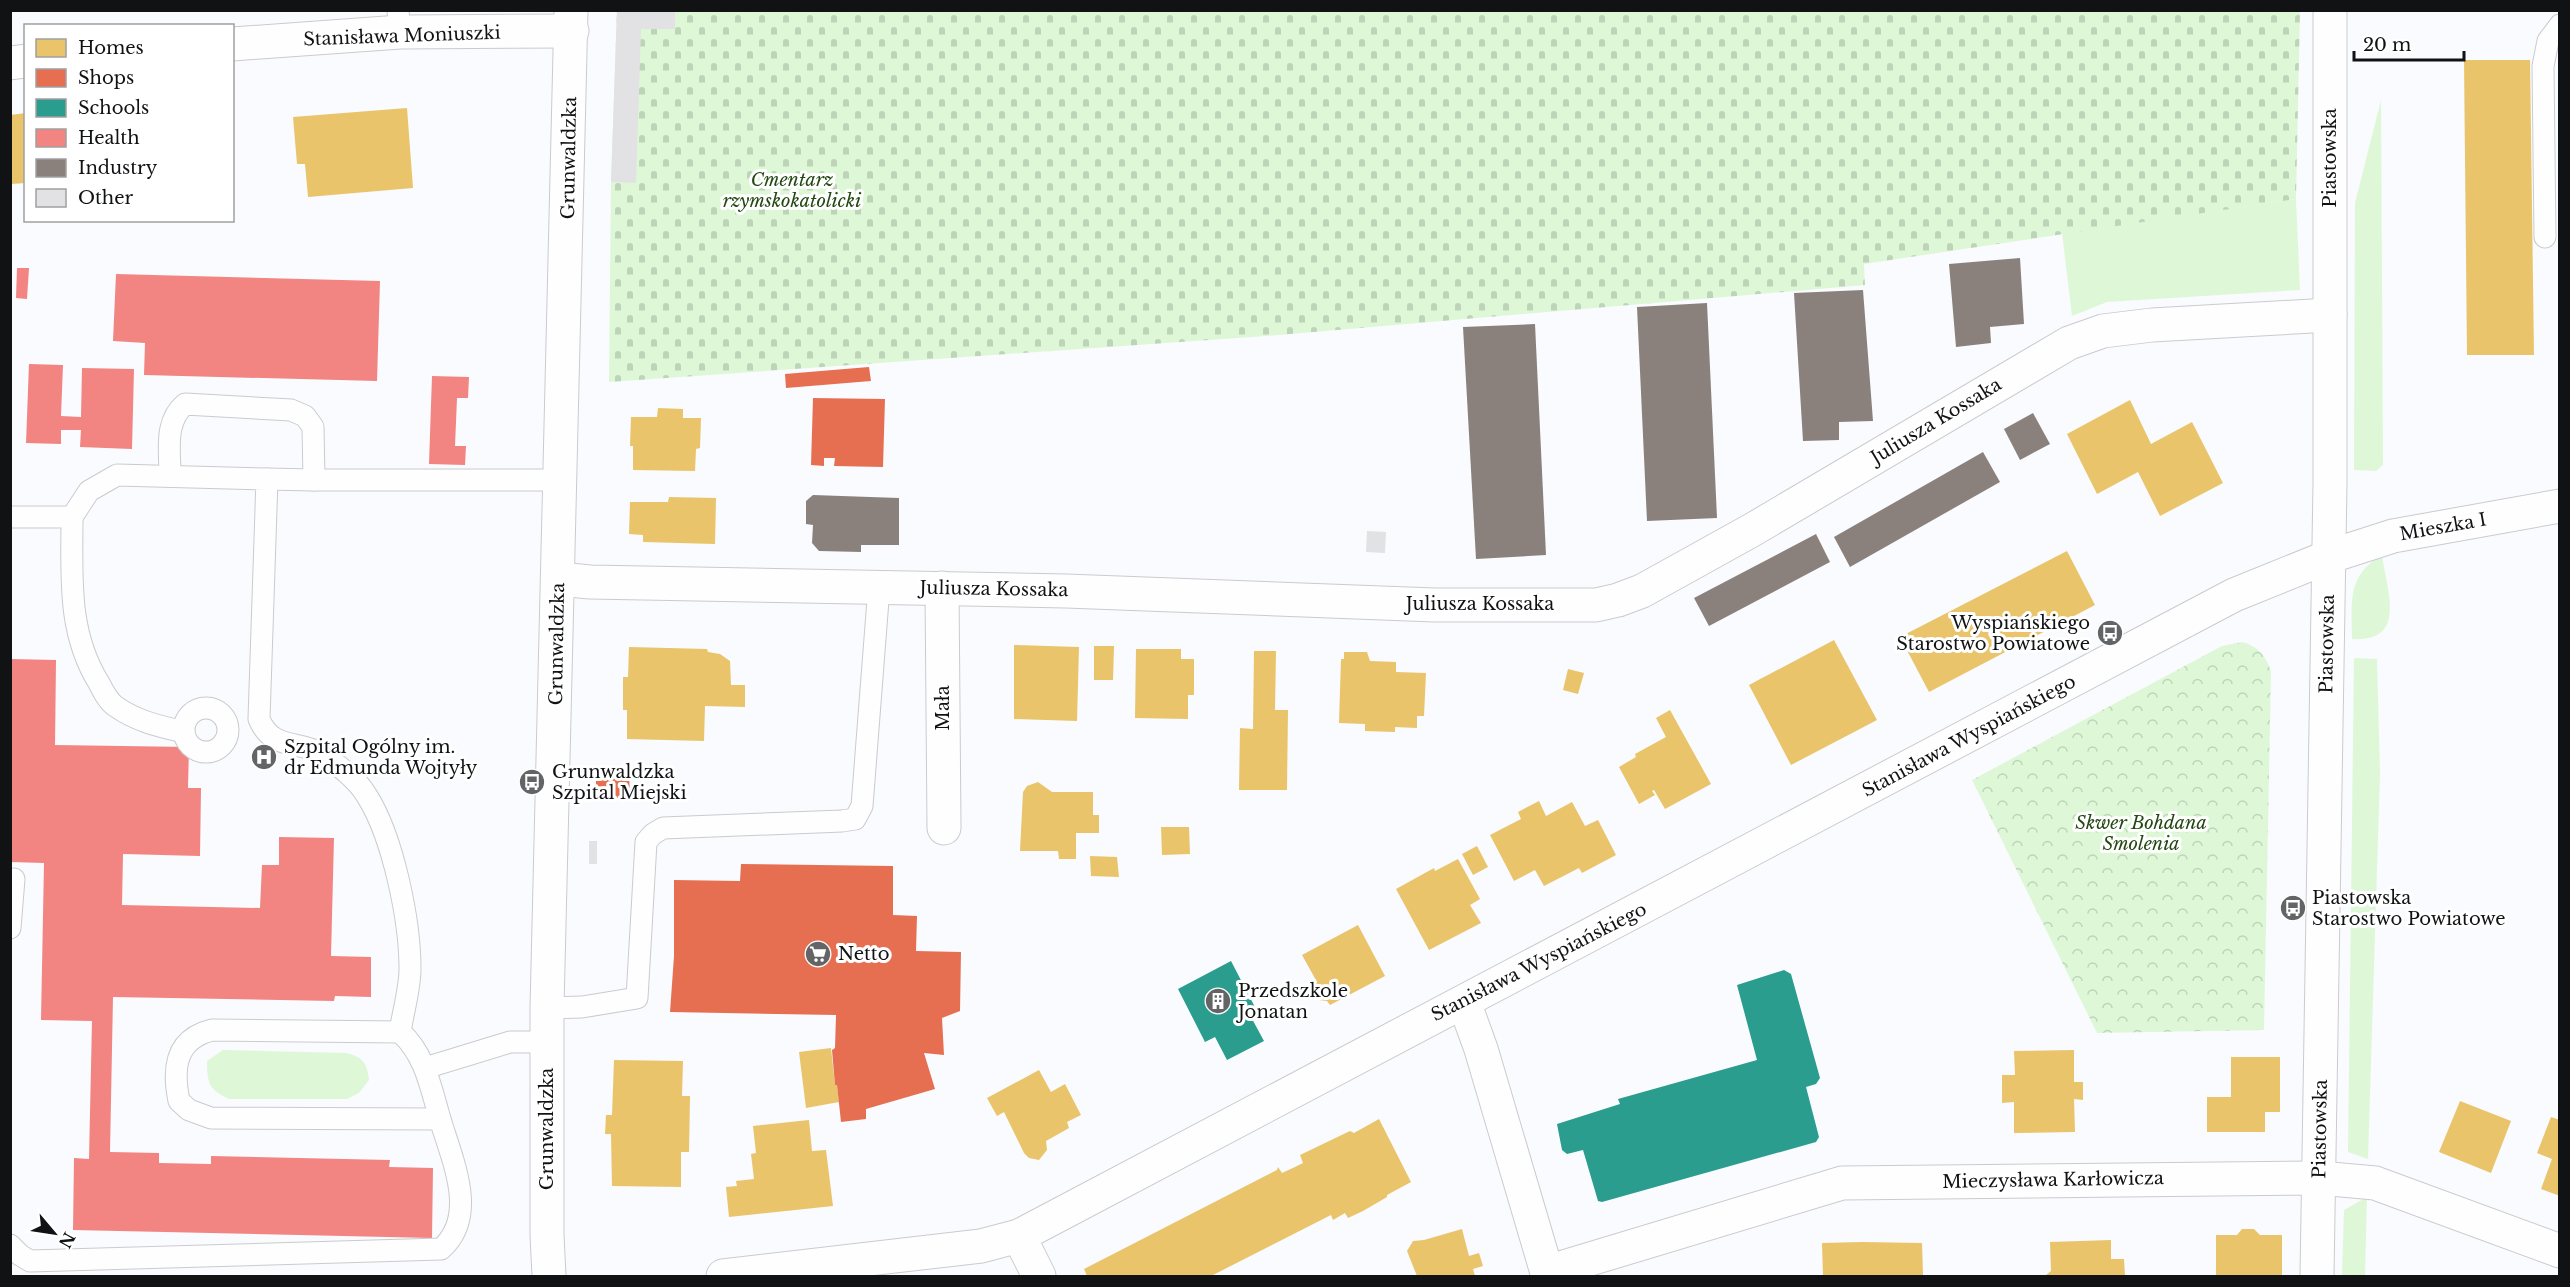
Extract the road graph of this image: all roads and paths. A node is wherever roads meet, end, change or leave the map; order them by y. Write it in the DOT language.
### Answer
graph roads {
  1 [pos="2330,10"];
  2 [pos="399,21"];
  3 [pos="572,21"];
  4 [pos="2559,25"];
  5 [pos="234,44"];
  6 [pos="2545,237"];
  7 [pos="2330,315"];
  8 [pos="171,476"];
  9 [pos="267,478"];
  10 [pos="314,480"];
  11 [pos="561,480"];
  12 [pos="2559,506"];
  13 [pos="10,517"];
  14 [pos="72,517"];
  15 [pos="2328,557"];
  16 [pos="559,579"];
  17 [pos="879,587"];
  18 [pos="942,588"];
  19 [pos="183,732"];
  20 [pos="944,828"];
  21 [pos="14,879"];
  22 [pos="10,928"];
  23 [pos="1464,1002"];
  24 [pos="547,1008"];
  25 [pos="399,1032"];
  26 [pos="547,1042"];
  27 [pos="425,1068"];
  28 [pos="440,1119"];
  29 [pos="2320,1178"];
  30 [pos="1019,1236"];
  31 [pos="2559,1251"];
  32 [pos="14,1255"];
  33 [pos="149,1267"];
  34 [pos="1548,1274"];
  35 [pos="549,1276"];
  36 [pos="723,1276"];
  37 [pos="1039,1276"];
  38 [pos="2317,1276"];
  1 -- 7 [label="street, Piastowska"];
  2 -- 3 [label="street, Stanisława Moniuszki"];
  2 -- 5 [label="street, Stanisława Moniuszki"];
  3 -- 11 [label="street, Grunwaldzka"];
  4 -- 6 [label="lane"];
  7 -- 15 [label="street, Piastowska"];
  7 -- 18 [label="street, Juliusza Kossaka"];
  8 -- 9 [label="lane"];
  8 -- 10 [label="lane"];
  8 -- 14 [label="lane"];
  9 -- 10 [label="lane"];
  9 -- 25 [label="lane"];
  10 -- 11 [label="lane"];
  11 -- 16 [label="street, Grunwaldzka"];
  12 -- 15 [label="street, Mieszka I"];
  13 -- 14 [label="lane"];
  14 -- 19 [label="lane"];
  15 -- 23 [label="street, Stanisława Wyspiańskiego"];
  15 -- 29 [label="street, Piastowska"];
  16 -- 17 [label="street, Juliusza Kossaka"];
  16 -- 24 [label="street, Grunwaldzka"];
  17 -- 18 [label="street, Juliusza Kossaka"];
  17 -- 24 [label="lane"];
  18 -- 20 [label="street, Mała"];
  21 -- 22 [label="lane"];
  23 -- 30 [label="street, Stanisława Wyspiańskiego"];
  23 -- 34 [label="street"];
  24 -- 26 [label="street, Grunwaldzka"];
  25 -- 27 [label="lane"];
  25 -- 28 [label="lane"];
  26 -- 27 [label="lane"];
  26 -- 35 [label="street, Grunwaldzka"];
  27 -- 28 [label="lane"];
  28 -- 33 [label="lane"];
  29 -- 31 [label="street, Mieczysława Karłowicza"];
  29 -- 34 [label="street, Mieczysława Karłowicza"];
  29 -- 38 [label="street, Piastowska"];
  30 -- 36 [label="street, Stanisława Wyspiańskiego"];
  30 -- 37 [label="street"];
  32 -- 33 [label="lane"];
}
